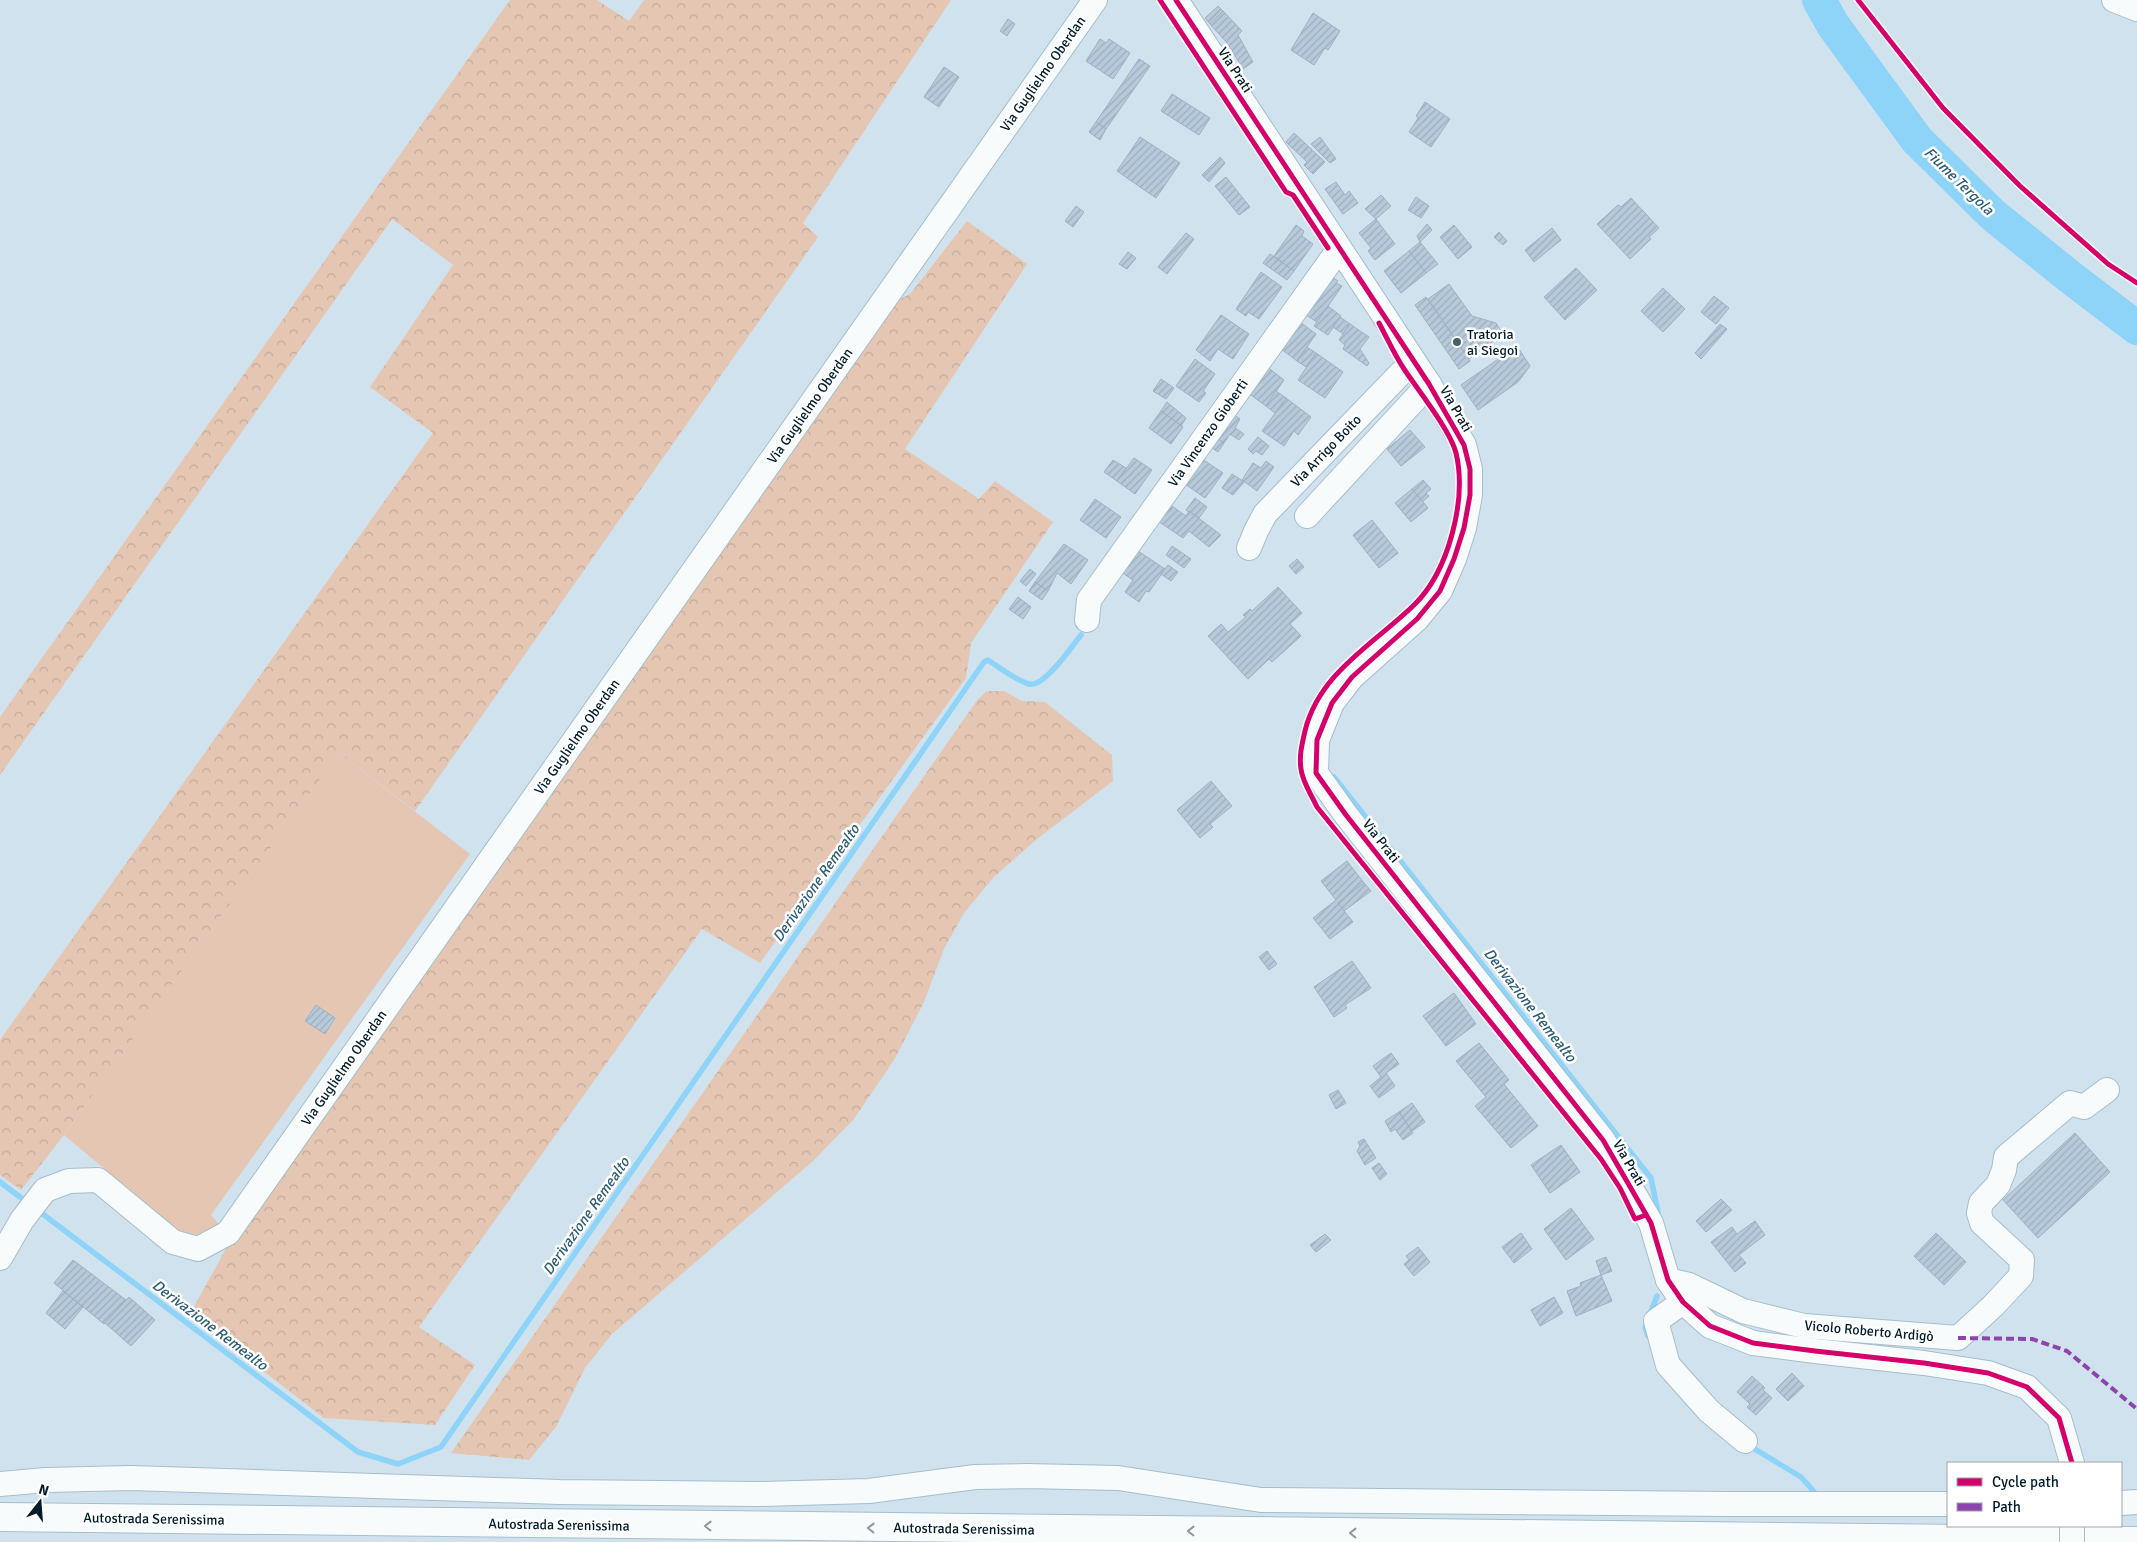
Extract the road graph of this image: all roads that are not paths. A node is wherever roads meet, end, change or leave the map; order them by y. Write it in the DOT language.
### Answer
graph roads {
  1 [pos="1095,0"];
  2 [pos="1176,0"];
  3 [pos="2114,0"];
  4 [pos="2137,9"];
  5 [pos="1340,251"];
  6 [pos="1414,363"];
  7 [pos="1429,384"];
  8 [pos="1307,516"];
  9 [pos="1249,548"];
  10 [pos="1087,620"];
  11 [pos="2107,1090"];
  12 [pos="0,1258"];
  13 [pos="1668,1280"];
  14 [pos="1683,1302"];
  15 [pos="1745,1441"];
  16 [pos="2072,1462"];
  17 [pos="955,1480"];
  18 [pos="0,1484"];
  19 [pos="977,1490"];
  20 [pos="2137,1502"];
  21 [pos="2122,1503"];
  22 [pos="1947,1504"];
  23 [pos="0,1518"];
  24 [pos="2072,1527"];
  25 [pos="2137,1541"];
  26 [pos="2072,1542"];
  1 -- 12 [label="street, Via Guglielmo Oberdan"];
  2 -- 5 [label="street, Via Prati"];
  3 -- 4 [label="street"];
  5 -- 6 [label="street, Via Prati"];
  5 -- 10 [label="street, Via Vincenzo Gioberti"];
  6 -- 7 [label="street, Via Prati"];
  6 -- 9 [label="street, Via Arrigo Boito"];
  7 -- 8 [label="street"];
  7 -- 13 [label="street, Via Prati"];
  11 -- 13 [label="street, Vicolo Roberto Ardigò"];
  13 -- 14 [label="street, Via Prati"];
  14 -- 15 [label="street"];
  14 -- 16 [label="street, Via Prati"];
  17 -- 18 [label="street"];
  17 -- 19 [label="street"];
  17 -- 22 [label="street"];
  20 -- 21 [label="street"];
  25 -- 23 [label="highway, Autostrada Serenissima, one-way"];
  24 -- 26 [label="street, bridge"];
}
